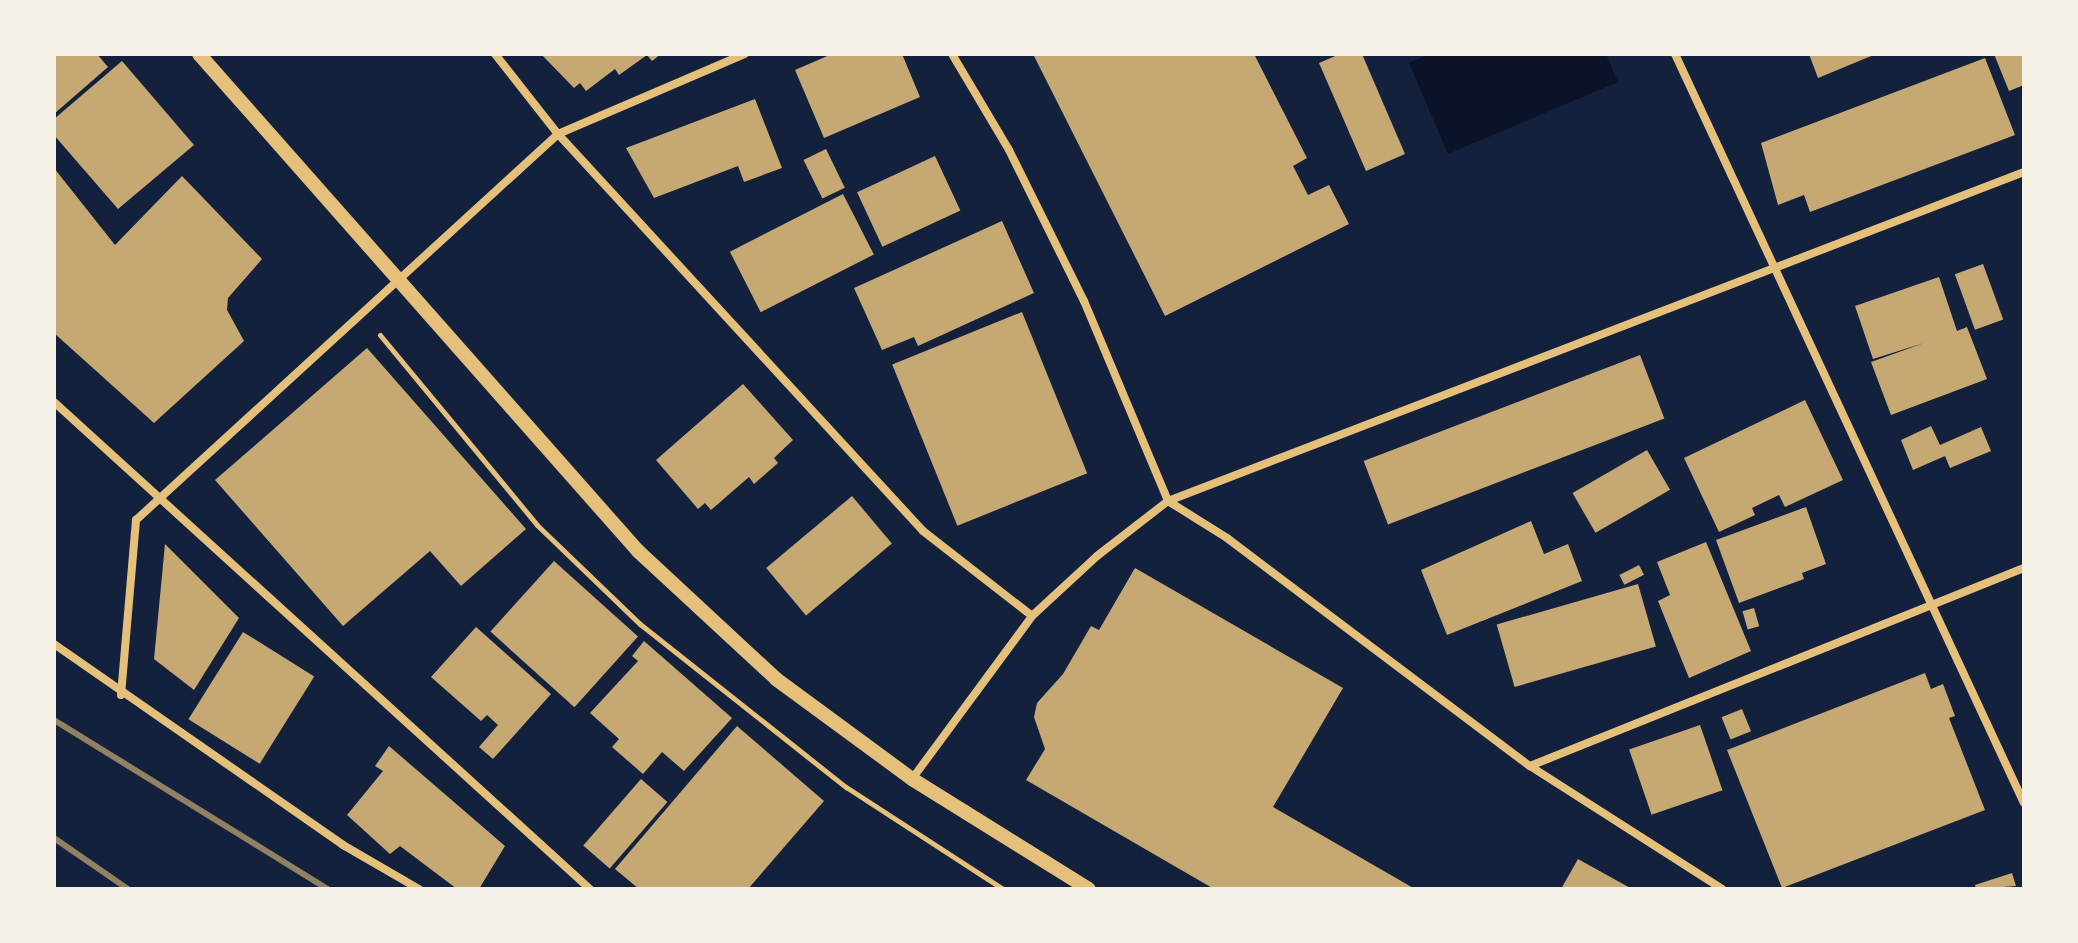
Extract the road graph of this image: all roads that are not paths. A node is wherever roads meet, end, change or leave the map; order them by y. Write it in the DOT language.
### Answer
graph roads {
  1 [pos="199,54"];
  2 [pos="495,54"];
  3 [pos="745,54"];
  4 [pos="952,54"];
  5 [pos="1675,54"];
  6 [pos="558,134"];
  7 [pos="2024,172"];
  8 [pos="1779,270"];
  9 [pos="398,279"];
  10 [pos="54,402"];
  11 [pos="160,498"];
  12 [pos="1168,501"];
  13 [pos="2024,568"];
  14 [pos="1934,605"];
  15 [pos="1032,616"];
  16 [pos="54,644"];
  17 [pos="121,695"];
  18 [pos="1530,766"];
  19 [pos="912,779"];
  20 [pos="2024,803"];
  21 [pos="419,889"];
  22 [pos="590,889"];
  23 [pos="1089,889"];
  24 [pos="1722,889"];
  1 -- 9 [label="street"];
  2 -- 6 [label="street"];
  3 -- 6 [label="street"];
  4 -- 12 [label="street"];
  5 -- 8 [label="street"];
  6 -- 9 [label="street"];
  6 -- 15 [label="street"];
  7 -- 8 [label="street"];
  8 -- 12 [label="street"];
  8 -- 14 [label="street"];
  9 -- 11 [label="street"];
  9 -- 19 [label="street"];
  10 -- 11 [label="street"];
  11 -- 17 [label="street"];
  11 -- 22 [label="street"];
  12 -- 15 [label="street"];
  12 -- 18 [label="street"];
  13 -- 14 [label="street"];
  14 -- 18 [label="street"];
  14 -- 20 [label="street"];
  15 -- 19 [label="street"];
  16 -- 17 [label="street"];
  17 -- 21 [label="street"];
  18 -- 24 [label="street"];
  19 -- 23 [label="street"];
}
